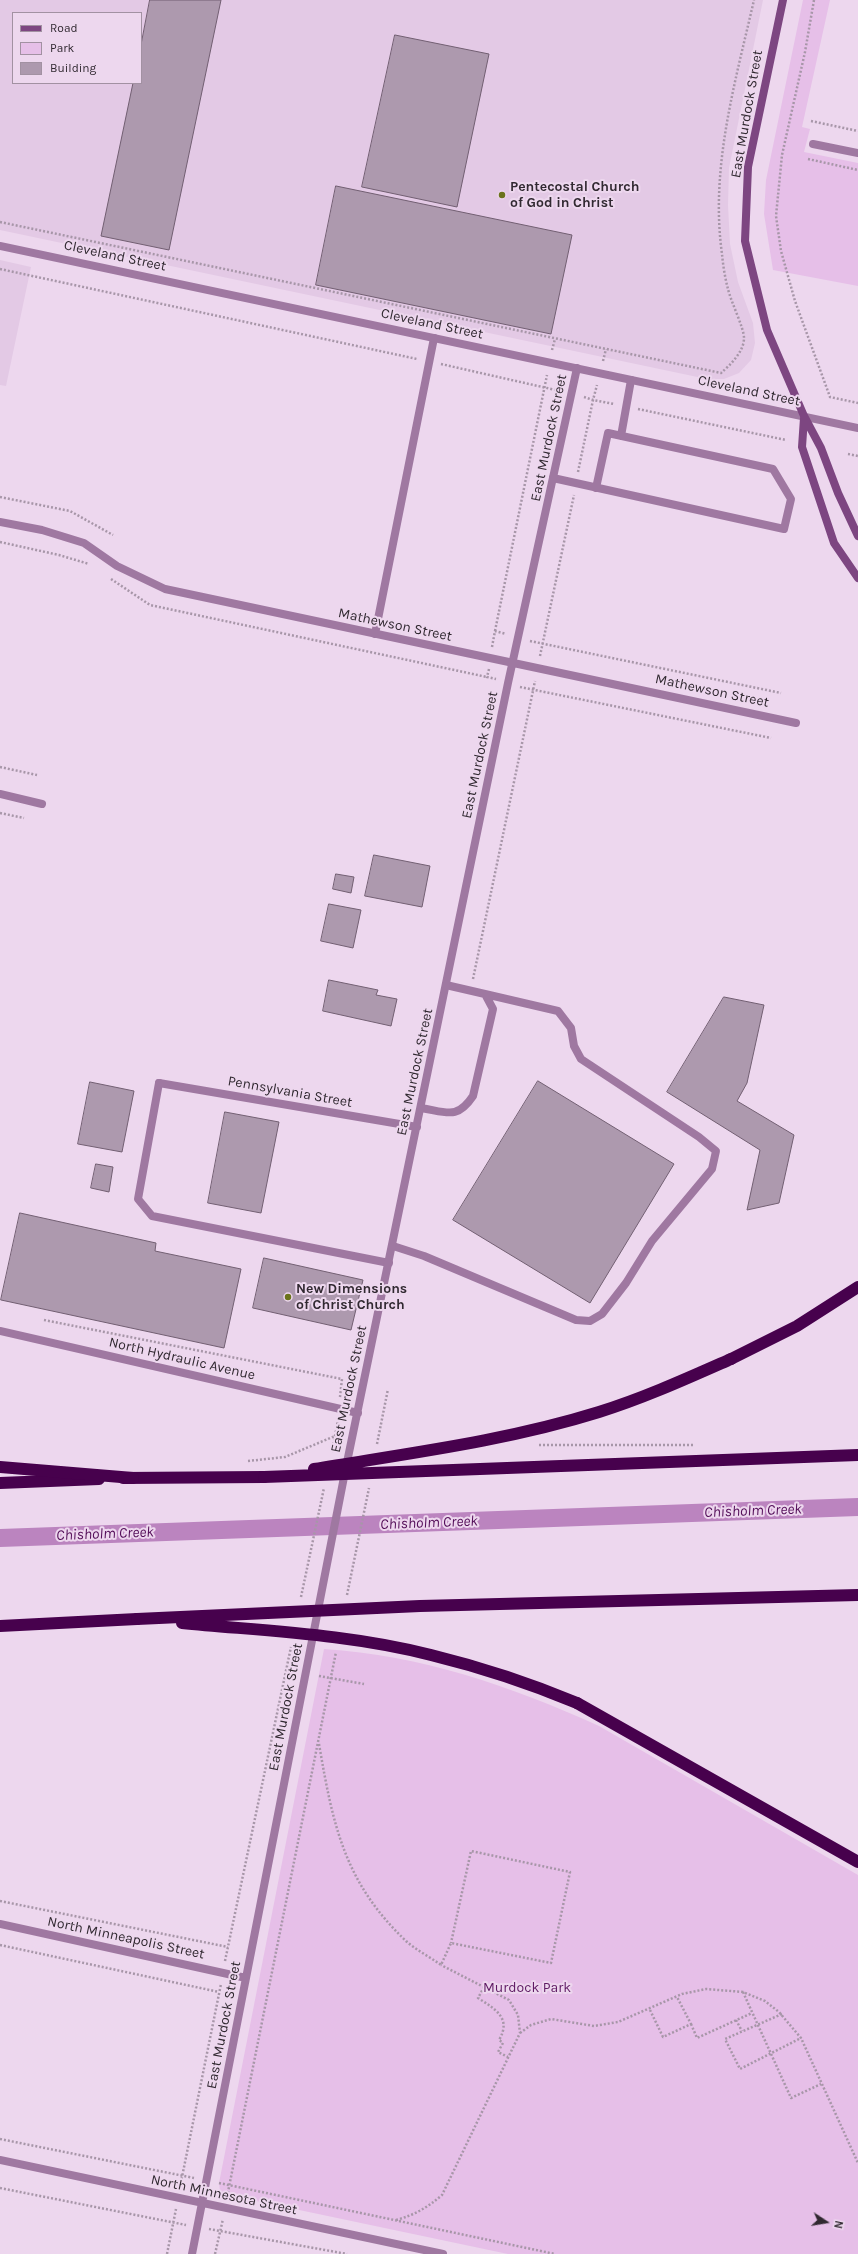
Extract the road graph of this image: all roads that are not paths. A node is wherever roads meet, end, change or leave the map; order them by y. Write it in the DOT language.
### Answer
graph roads {
  1 [pos="783,0"];
  2 [pos="813,144"];
  3 [pos="858,153"];
  4 [pos="0,246"];
  5 [pos="434,338"];
  6 [pos="577,368"];
  7 [pos="631,380"];
  8 [pos="804,416"];
  9 [pos="858,428"];
  10 [pos="621,436"];
  11 [pos="553,478"];
  12 [pos="596,488"];
  13 [pos="0,522"];
  14 [pos="858,536"];
  15 [pos="858,578"];
  16 [pos="374,634"];
  17 [pos="512,663"];
  18 [pos="796,723"];
  19 [pos="0,794"];
  20 [pos="42,804"];
  21 [pos="446,985"];
  22 [pos="485,994"];
  23 [pos="421,1108"];
  24 [pos="417,1127"];
  25 [pos="393,1246"];
  26 [pos="389,1263"];
  27 [pos="858,1287"];
  28 [pos="0,1331"];
  29 [pos="358,1413"];
  30 [pos="858,1455"];
  31 [pos="0,1467"];
  32 [pos="264,1477"];
  33 [pos="133,1478"];
  34 [pos="0,1483"];
  35 [pos="858,1595"];
  36 [pos="137,1619"];
  37 [pos="46,1624"];
  38 [pos="0,1626"];
  39 [pos="0,1630"];
  40 [pos="858,1862"];
  41 [pos="0,1924"];
  42 [pos="246,1978"];
  43 [pos="0,2160"];
  44 [pos="203,2204"];
  45 [pos="192,2254"];
  46 [pos="443,2254"];
  1 -- 8 [label="street, East Murdock Street"];
  2 -- 3 [label="street"];
  4 -- 5 [label="street, Cleveland Street"];
  5 -- 6 [label="street, Cleveland Street"];
  5 -- 16 [label="street"];
  6 -- 7 [label="street, Cleveland Street"];
  6 -- 11 [label="street, East Murdock Street"];
  7 -- 8 [label="street, Cleveland Street"];
  7 -- 10 [label="street"];
  8 -- 9 [label="street, Cleveland Street"];
  8 -- 14 [label="street, East Murdock Street"];
  8 -- 15 [label="street, East Murdock Street"];
  10 -- 12 [label="street"];
  10 -- 12 [label="street"];
  11 -- 12 [label="street"];
  11 -- 17 [label="street, East Murdock Street"];
  13 -- 16 [label="street, Mathewson Street"];
  16 -- 17 [label="street, Mathewson Street"];
  17 -- 18 [label="street, Mathewson Street"];
  17 -- 21 [label="street, East Murdock Street"];
  19 -- 20 [label="street"];
  21 -- 22 [label="street"];
  21 -- 23 [label="street, East Murdock Street"];
  22 -- 23 [label="street"];
  22 -- 25 [label="street"];
  23 -- 24 [label="street, East Murdock Street"];
  24 -- 25 [label="street, East Murdock Street"];
  24 -- 26 [label="street, Pennsylvania Street"];
  25 -- 26 [label="street, East Murdock Street"];
  26 -- 29 [label="street, East Murdock Street"];
  27 -- 32 [label="highway, bridge"];
  28 -- 29 [label="street, North Hydraulic Avenue"];
  29 -- 42 [label="street, East Murdock Street"];
  30 -- 32 [label="highway, bridge"];
  31 -- 33 [label="highway, bridge"];
  32 -- 33 [label="highway"];
  33 -- 34 [label="highway, bridge"];
  35 -- 36 [label="highway, bridge"];
  36 -- 37 [label="highway"];
  36 -- 40 [label="highway, bridge"];
  37 -- 38 [label="highway"];
  37 -- 39 [label="highway"];
  41 -- 42 [label="street, North Minneapolis Street"];
  42 -- 44 [label="street, East Murdock Street"];
  43 -- 44 [label="street, North Minnesota Street"];
  44 -- 45 [label="street, East Murdock Street"];
  44 -- 46 [label="street, North Minnesota Street"];
}
